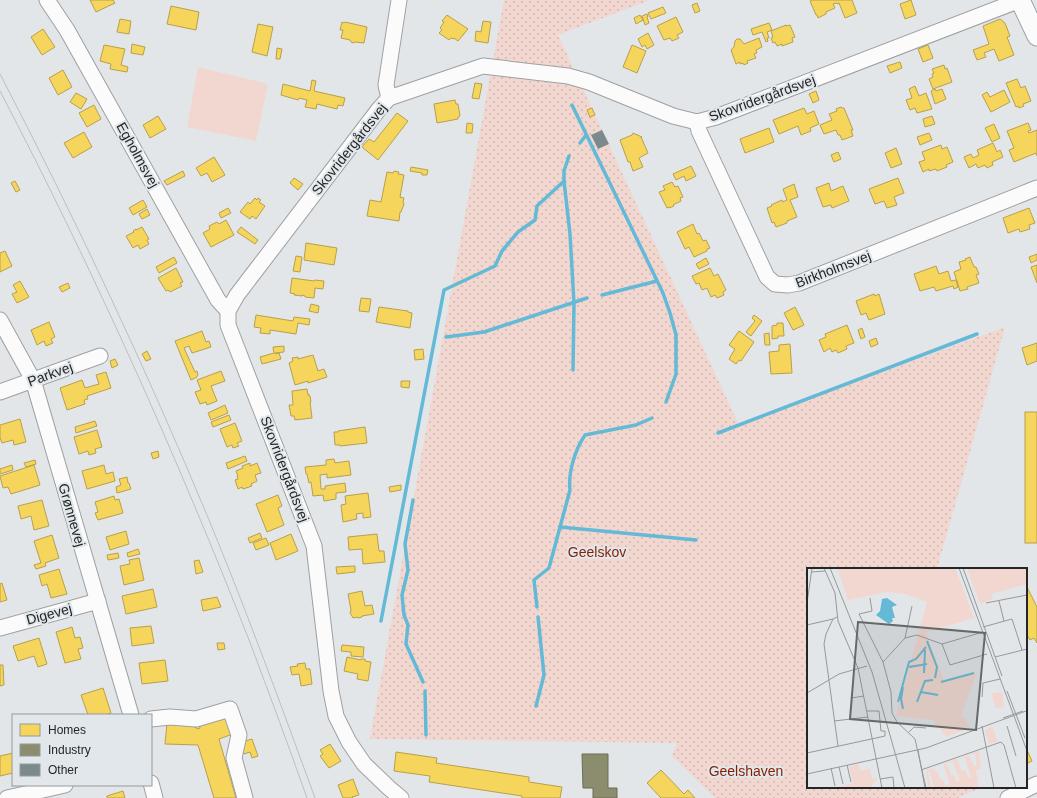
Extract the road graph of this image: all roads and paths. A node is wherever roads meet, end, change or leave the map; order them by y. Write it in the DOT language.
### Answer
graph roads {
  1 [pos="47,0"];
  2 [pos="399,0"];
  3 [pos="1020,0"];
  4 [pos="1037,36"];
  5 [pos="389,98"];
  6 [pos="697,122"];
  7 [pos="1037,188"];
  8 [pos="228,311"];
  9 [pos="0,320"];
  10 [pos="100,356"];
  11 [pos="32,380"];
  12 [pos="0,392"];
  13 [pos="98,601"];
  14 [pos="0,628"];
  15 [pos="131,714"];
  16 [pos="152,719"];
  17 [pos="1037,784"];
  18 [pos="61,786"];
  19 [pos="152,786"];
  20 [pos="1037,792"];
  21 [pos="7,798"];
  22 [pos="155,798"];
  23 [pos="245,798"];
  24 [pos="401,798"];
  25 [pos="1008,798"];
  26 [pos="1024,798"];
  1 -- 8 [label="street, Egholmsvej"];
  2 -- 5 [label="street"];
  3 -- 4 [label="main road"];
  3 -- 6 [label="street, Skovridergårdsvej"];
  5 -- 6 [label="street, Skovridergårdsvej"];
  5 -- 8 [label="street, Skovridergårdsvej"];
  6 -- 7 [label="street, Birkholmsvej"];
  8 -- 24 [label="street, Skovridergårdsvej"];
  9 -- 11 [label="street, Grønnevej"];
  10 -- 11 [label="street, Parkvej"];
  11 -- 12 [label="street, Parkvej"];
  11 -- 13 [label="street, Grønnevej"];
  13 -- 14 [label="street, Digevej"];
  13 -- 15 [label="street, Grønnevej"];
  16 -- 23 [label="street"];
  17 -- 25 [label="street"];
  18 -- 21 [label="street"];
  19 -- 22 [label="street"];
  20 -- 26 [label="street"];
}
